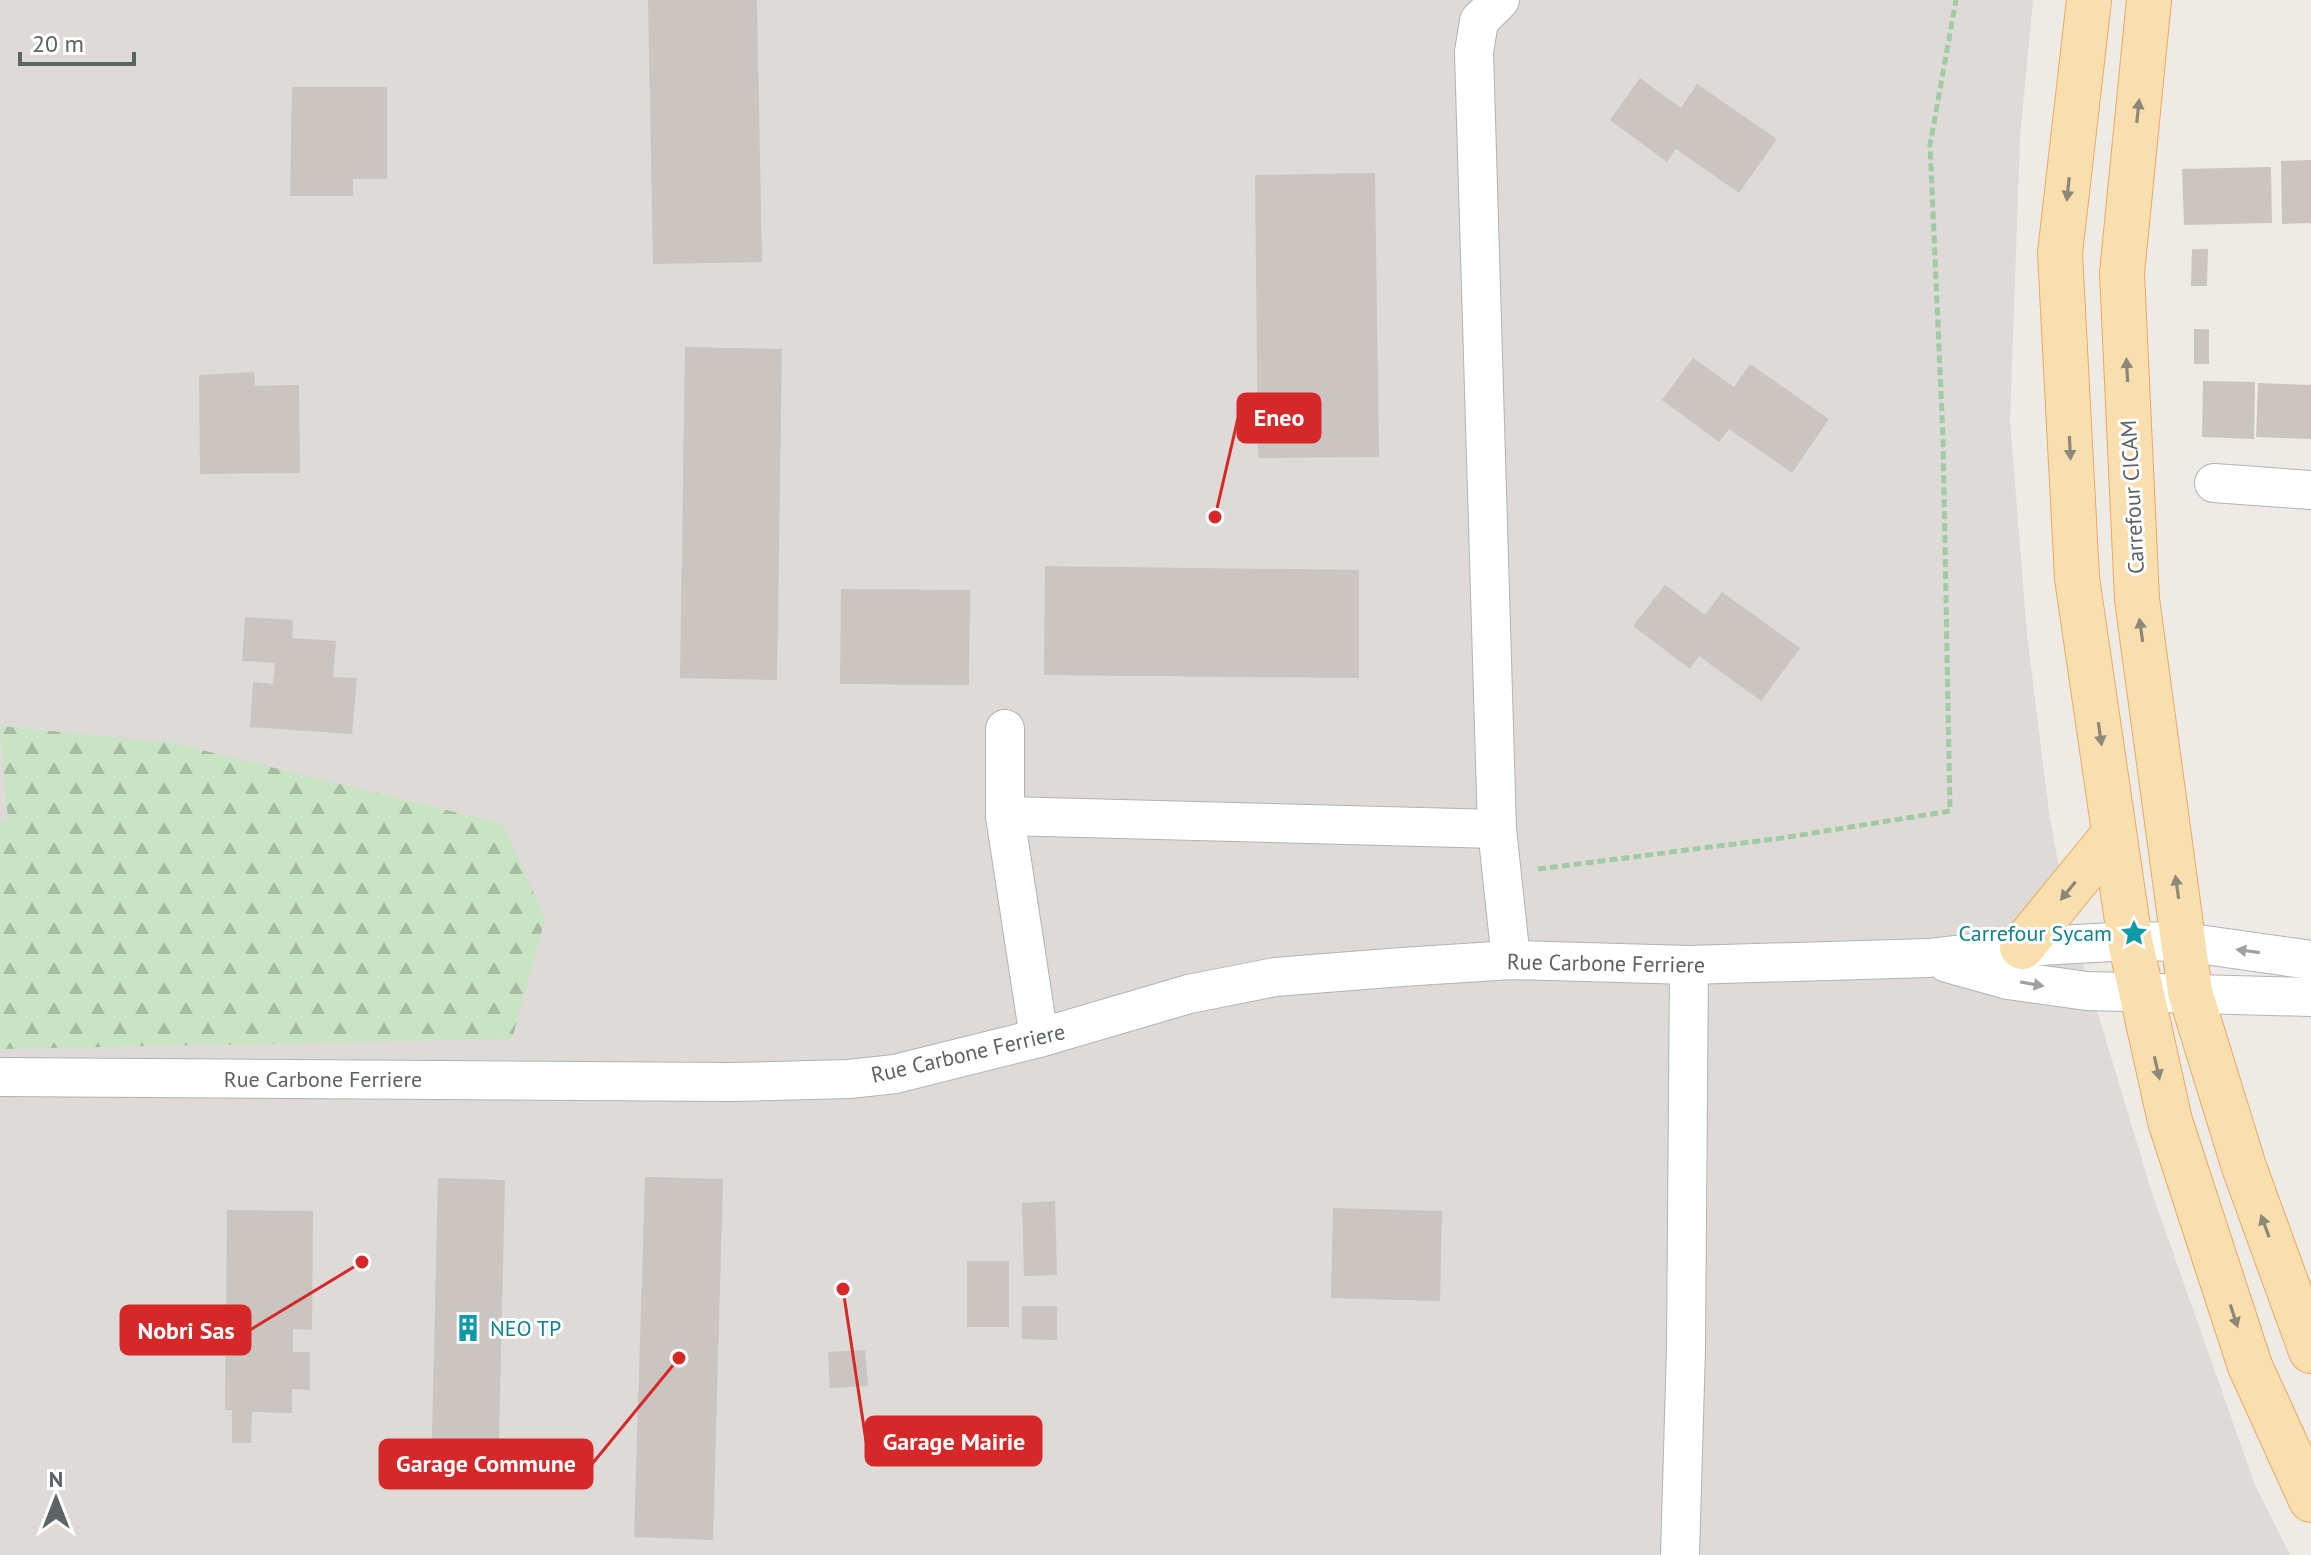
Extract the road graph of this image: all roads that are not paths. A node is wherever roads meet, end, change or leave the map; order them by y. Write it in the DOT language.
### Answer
graph roads {
  1 [pos="1500,0"];
  2 [pos="2089,0"];
  3 [pos="2149,0"];
  4 [pos="2214,483"];
  5 [pos="2311,490"];
  6 [pos="1005,729"];
  7 [pos="1005,816"];
  8 [pos="1497,829"];
  9 [pos="2114,834"];
  10 [pos="2130,941"];
  11 [pos="2184,942"];
  12 [pos="2022,947"];
  13 [pos="1929,958"];
  14 [pos="1511,960"];
  15 [pos="2311,960"];
  16 [pos="1689,965"];
  17 [pos="2140,992"];
  18 [pos="2190,992"];
  19 [pos="2311,997"];
  20 [pos="1039,1038"];
  21 [pos="0,1077"];
  22 [pos="2311,1351"];
  23 [pos="2311,1500"];
  24 [pos="1680,1555"];
  1 -- 8 [label="street"];
  2 -- 9 [label="main road, one-way"];
  11 -- 3 [label="main road, Carrefour CICAM, one-way"];
  4 -- 5 [label="street"];
  6 -- 7 [label="street"];
  7 -- 8 [label="street"];
  7 -- 20 [label="street"];
  8 -- 14 [label="street"];
  9 -- 10 [label="main road"];
  9 -- 12 [label="main road, one-way"];
  10 -- 11 [label="street, Rue Carbone Ferriere"];
  10 -- 12 [label="street, Rue Carbone Ferriere"];
  10 -- 17 [label="main road"];
  15 -- 11 [label="street, Rue Carbone Ferriere, one-way"];
  11 -- 18 [label="main road, Carrefour CICAM"];
  12 -- 13 [label="street, Rue Carbone Ferriere"];
  13 -- 16 [label="street, Rue Carbone Ferriere"];
  13 -- 17 [label="street, Rue Carbone Ferriere, one-way"];
  14 -- 16 [label="street, Rue Carbone Ferriere"];
  14 -- 20 [label="street, Rue Carbone Ferriere"];
  16 -- 24 [label="street"];
  17 -- 18 [label="street, Rue Carbone Ferriere"];
  17 -- 23 [label="main road, one-way"];
  18 -- 19 [label="street, Rue Carbone Ferriere"];
  22 -- 18 [label="main road, Carrefour CICAM, one-way"];
  20 -- 21 [label="street, Rue Carbone Ferriere"];
}
